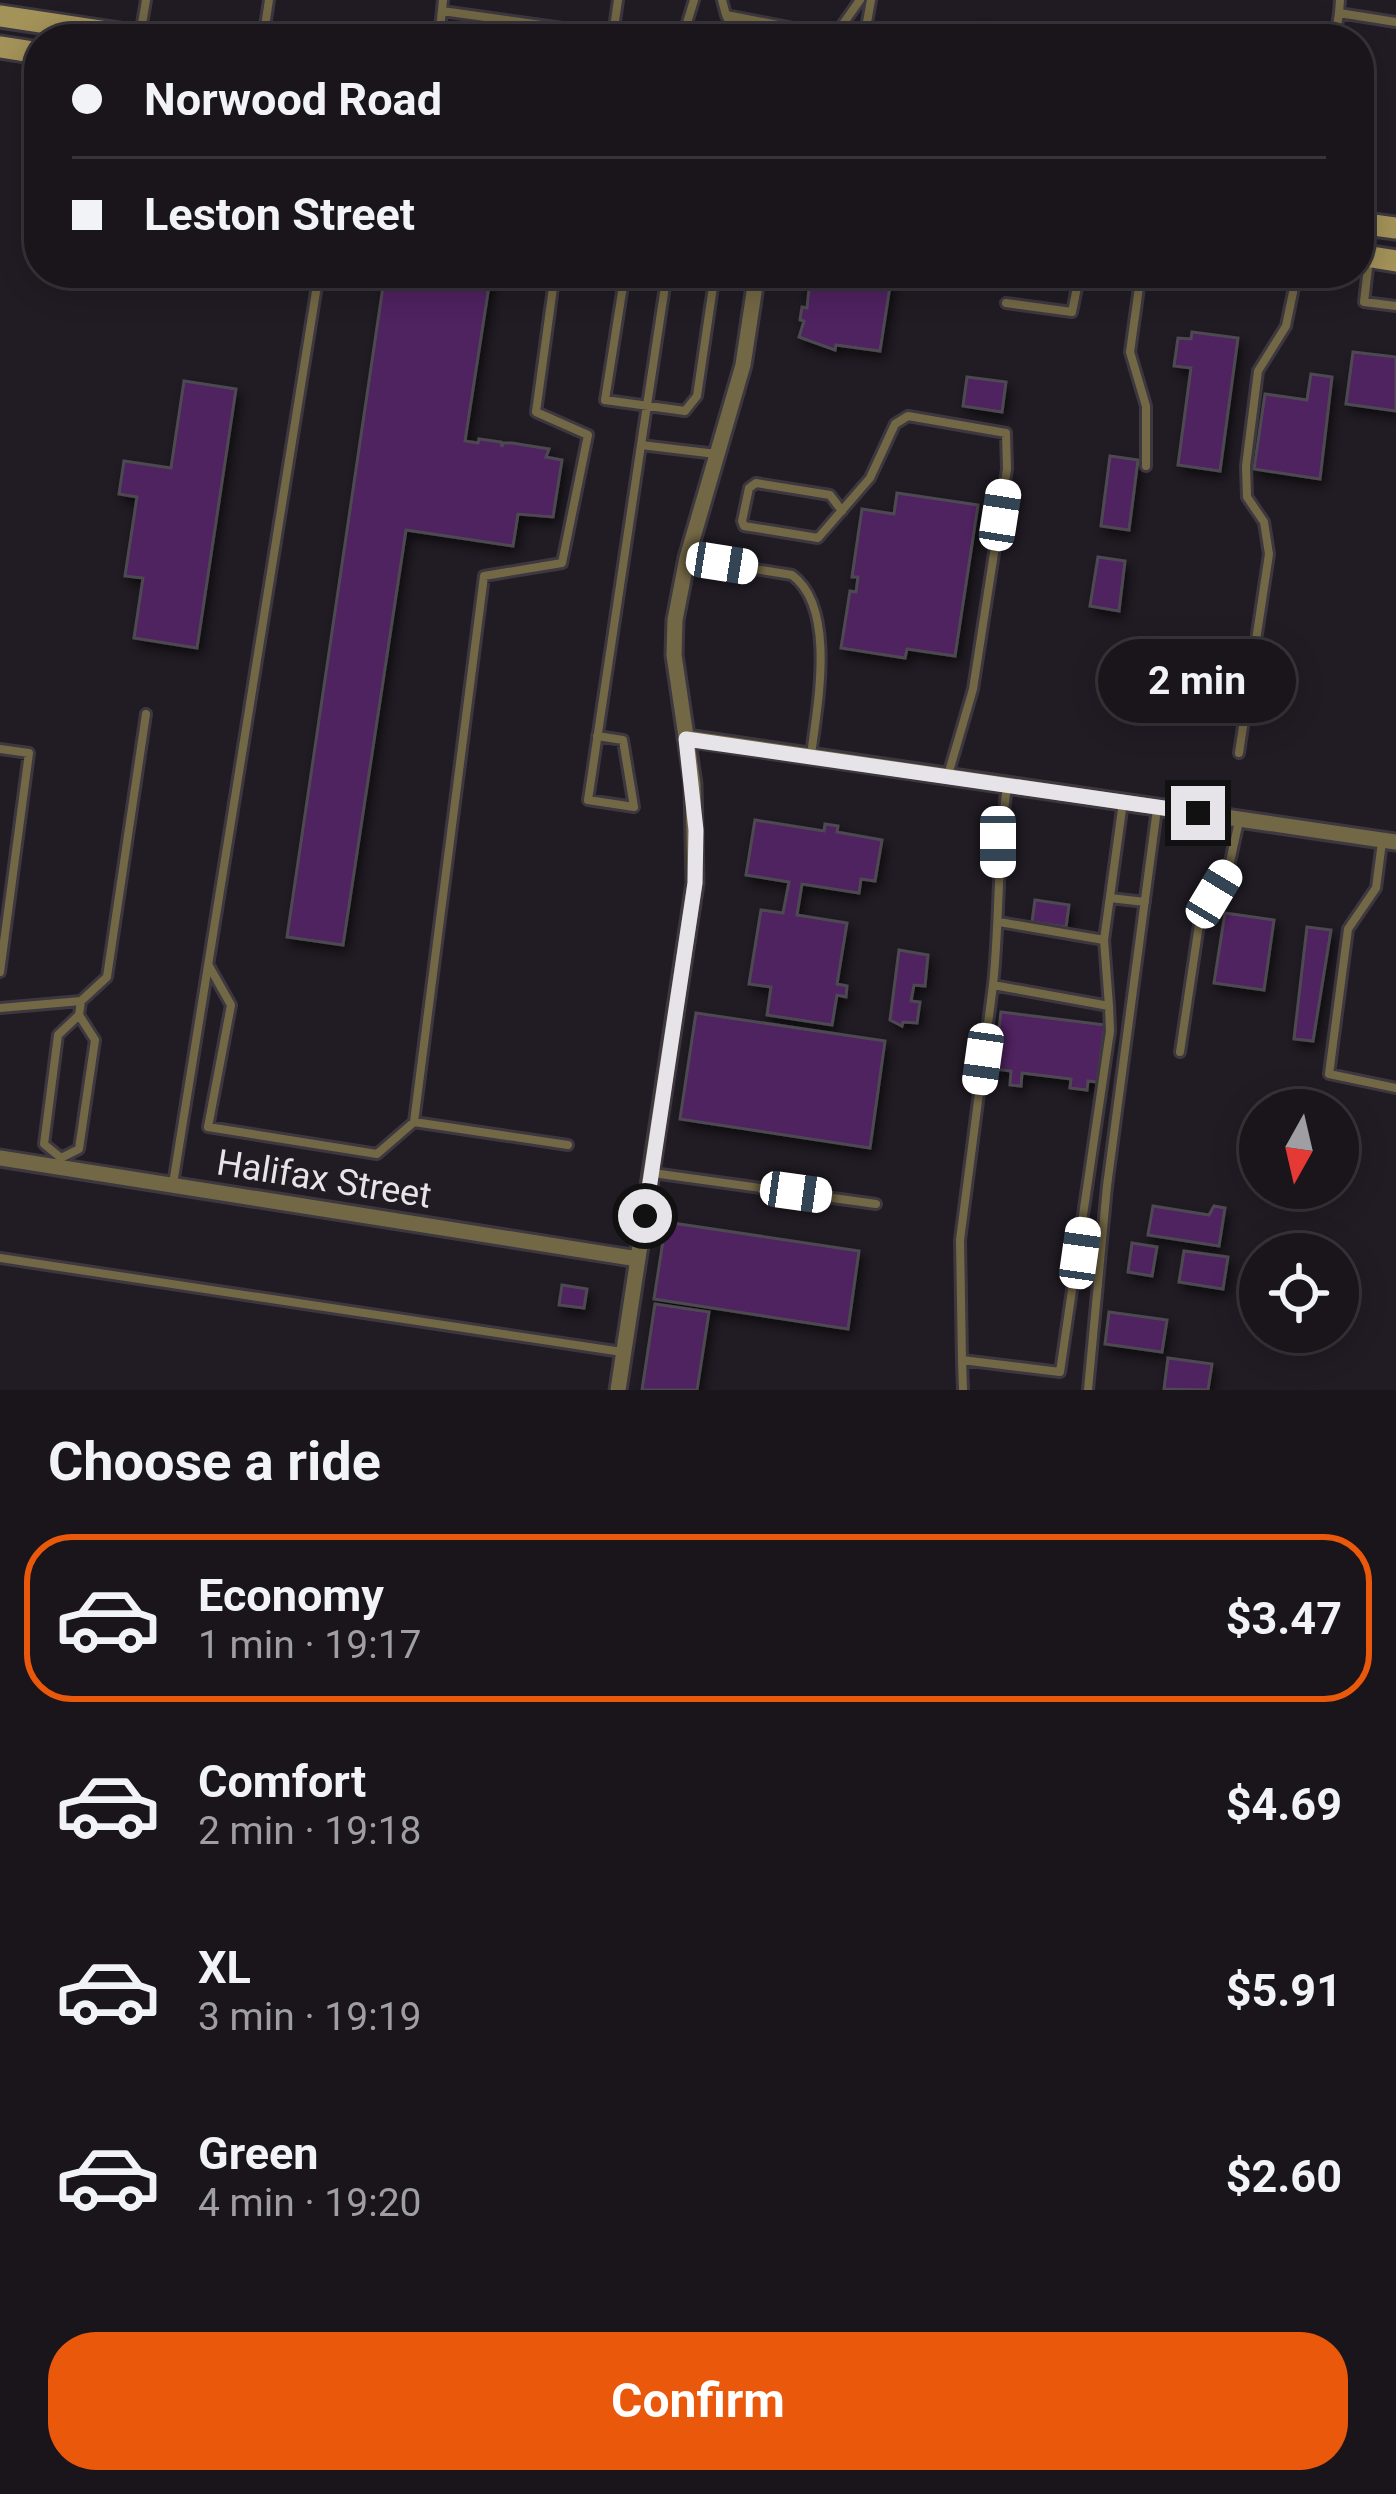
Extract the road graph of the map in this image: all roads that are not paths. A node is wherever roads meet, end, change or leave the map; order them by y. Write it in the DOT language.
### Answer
graph roads {
  1 [pos="722,0"];
  2 [pos="1340,0"];
  3 [pos="442,5"];
  4 [pos="1339,13"];
  5 [pos="726,15"];
  6 [pos="0,16"];
  7 [pos="1396,22"];
  8 [pos="53,24"];
  9 [pos="550,24"];
  10 [pos="730,24"];
  11 [pos="768,24"];
  12 [pos="1337,24"];
  13 [pos="318,288"];
  14 [pos="553,288"];
  15 [pos="623,288"];
  16 [pos="665,288"];
  17 [pos="713,288"];
  18 [pos="755,288"];
  19 [pos="1077,288"];
  20 [pos="1139,288"];
  21 [pos="1294,288"];
  22 [pos="1364,288"];
  23 [pos="1006,303"];
  24 [pos="1396,307"];
  25 [pos="647,406"];
  26 [pos="641,445"];
  27 [pos="716,454"];
  28 [pos="1146,466"];
  29 [pos="842,511"];
  30 [pos="687,557"];
  31 [pos="146,714"];
  32 [pos="597,736"];
  33 [pos="686,739"];
  34 [pos="0,749"];
  35 [pos="1239,753"];
  36 [pos="811,757"];
  37 [pos="948,777"];
  38 [pos="1007,785"];
  39 [pos="1124,802"];
  40 [pos="1157,808"];
  41 [pos="1240,819"];
  42 [pos="1389,842"];
  43 [pos="0,878"];
  44 [pos="12,880"];
  45 [pos="1110,898"];
  46 [pos="1144,902"];
  47 [pos="999,922"];
  48 [pos="1104,940"];
  49 [pos="209,966"];
  50 [pos="0,972"];
  51 [pos="993,985"];
  52 [pos="81,1001"];
  53 [pos="1108,1006"];
  54 [pos="0,1008"];
  55 [pos="79,1015"];
  56 [pos="1180,1052"];
  57 [pos="1396,1088"];
  58 [pos="414,1122"];
  59 [pos="568,1145"];
  60 [pos="0,1158"];
  61 [pos="61,1163"];
  62 [pos="651,1173"];
  63 [pos="172,1185"];
  64 [pos="876,1204"];
  65 [pos="0,1258"];
  66 [pos="638,1259"];
  67 [pos="623,1352"];
  68 [pos="962,1360"];
  69 [pos="618,1390"];
  70 [pos="963,1390"];
  71 [pos="1088,1390"];
  1 -- 5 [label="lane"];
  2 -- 4 [label="lane"];
  3 -- 9 [label="lane"];
  4 -- 7 [label="lane"];
  4 -- 12 [label="lane"];
  5 -- 10 [label="lane"];
  5 -- 11 [label="lane"];
  6 -- 8 [label="main road"];
  13 -- 49 [label="lane"];
  14 -- 58 [label="lane"];
  15 -- 25 [label="lane"];
  16 -- 25 [label="lane"];
  17 -- 25 [label="lane"];
  18 -- 27 [label="street"];
  19 -- 23 [label="lane"];
  20 -- 28 [label="lane"];
  21 -- 35 [label="lane"];
  22 -- 24 [label="lane"];
  25 -- 26 [label="lane"];
  26 -- 27 [label="lane"];
  26 -- 32 [label="lane"];
  27 -- 30 [label="street"];
  29 -- 29 [label="lane"];
  29 -- 37 [label="lane"];
  30 -- 33 [label="street"];
  30 -- 36 [label="lane"];
  31 -- 52 [label="lane"];
  32 -- 32 [label="lane"];
  33 -- 36 [label="street"];
  33 -- 62 [label="street"];
  34 -- 44 [label="lane"];
  36 -- 37 [label="street"];
  37 -- 38 [label="street"];
  38 -- 39 [label="street"];
  38 -- 47 [label="lane"];
  39 -- 40 [label="street"];
  39 -- 45 [label="lane"];
  40 -- 41 [label="street"];
  40 -- 46 [label="lane"];
  41 -- 42 [label="street"];
  41 -- 56 [label="lane"];
  42 -- 57 [label="lane"];
  43 -- 44 [label="lane"];
  44 -- 50 [label="lane"];
  45 -- 46 [label="lane"];
  45 -- 48 [label="lane"];
  46 -- 71 [label="lane"];
  47 -- 48 [label="lane"];
  47 -- 51 [label="lane"];
  48 -- 53 [label="lane"];
  49 -- 58 [label="lane"];
  49 -- 63 [label="lane"];
  51 -- 53 [label="lane"];
  51 -- 68 [label="lane"];
  52 -- 54 [label="lane"];
  52 -- 55 [label="lane"];
  53 -- 68 [label="lane"];
  55 -- 61 [label="lane"];
  55 -- 61 [label="lane"];
  58 -- 59 [label="lane"];
  60 -- 61 [label="street, Halifax Street"];
  61 -- 63 [label="street, Halifax Street"];
  62 -- 64 [label="lane"];
  62 -- 66 [label="street"];
  63 -- 66 [label="street, Halifax Street"];
  65 -- 67 [label="lane"];
  66 -- 67 [label="street"];
  67 -- 69 [label="street"];
  68 -- 70 [label="lane"];
}
